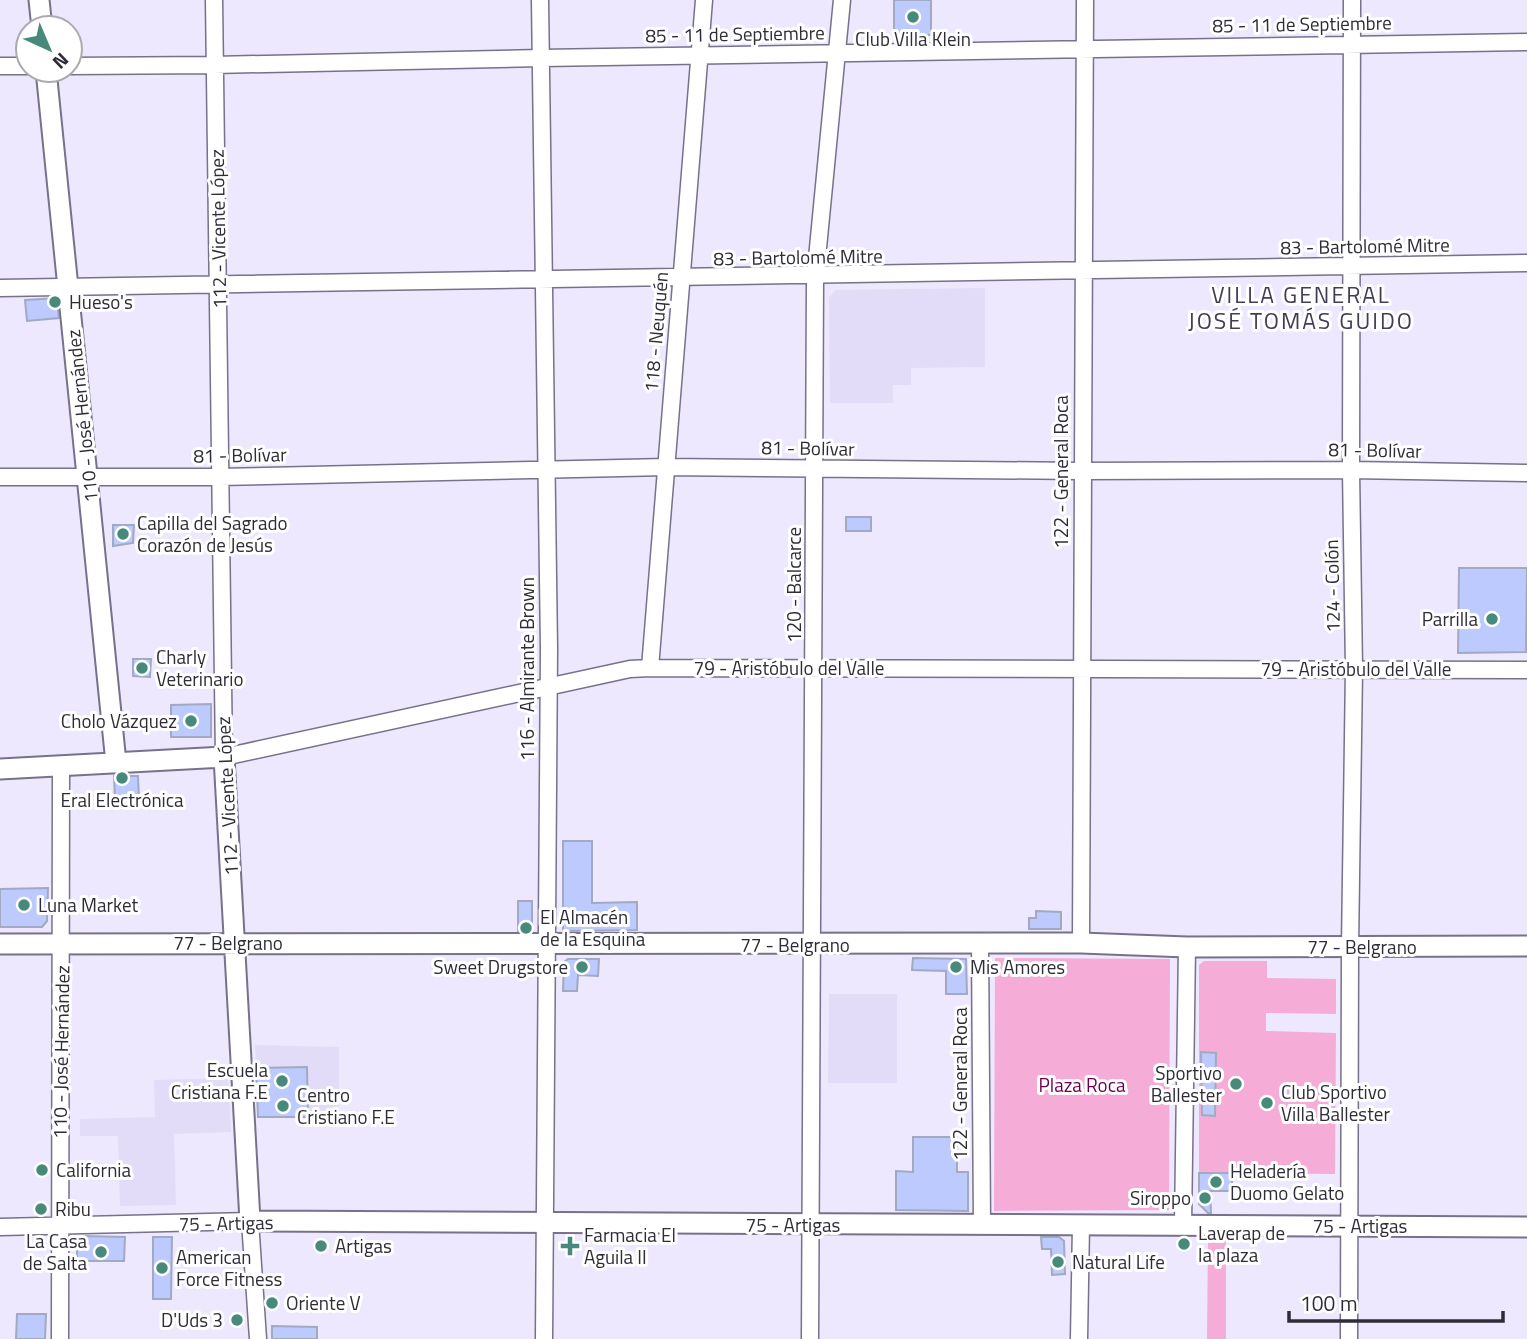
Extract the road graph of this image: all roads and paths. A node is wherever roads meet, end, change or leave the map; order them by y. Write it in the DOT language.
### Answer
graph roads {
  1 [pos="214,0"];
  2 [pos="540,0"];
  3 [pos="704,0"];
  4 [pos="842,0"];
  5 [pos="1085,0"];
  6 [pos="1352,0"];
  7 [pos="1527,42"];
  8 [pos="1352,45"];
  9 [pos="1085,49"];
  10 [pos="837,53"];
  11 [pos="699,57"];
  12 [pos="541,58"];
  13 [pos="214,65"];
  14 [pos="84,66"];
  15 [pos="48,84"];
  16 [pos="1527,263"];
  17 [pos="1353,268"];
  18 [pos="1083,273"];
  19 [pos="681,279"];
  20 [pos="815,279"];
  21 [pos="544,280"];
  22 [pos="219,285"];
  23 [pos="69,287"];
  24 [pos="0,288"];
  25 [pos="666,467"];
  26 [pos="815,469"];
  27 [pos="547,470"];
  28 [pos="1351,470"];
  29 [pos="1082,471"];
  30 [pos="1527,473"];
  31 [pos="0,477"];
  32 [pos="88,477"];
  33 [pos="219,477"];
  34 [pos="650,668"];
  35 [pos="815,668"];
  36 [pos="1083,668"];
  37 [pos="1354,669"];
  38 [pos="1527,670"];
  39 [pos="548,687"];
  40 [pos="224,757"];
  41 [pos="116,763"];
  42 [pos="61,766"];
  43 [pos="0,769"];
  44 [pos="62,943"];
  45 [pos="233,943"];
  46 [pos="1081,943"];
  47 [pos="0,944"];
  48 [pos="548,944"];
  49 [pos="980,944"];
  50 [pos="811,945"];
  51 [pos="1527,946"];
  52 [pos="1187,947"];
  53 [pos="1350,947"];
  54 [pos="250,1221"];
  55 [pos="545,1224"];
  56 [pos="982,1224"];
  57 [pos="811,1225"];
  58 [pos="1081,1225"];
  59 [pos="1183,1225"];
  60 [pos="0,1227"];
  61 [pos="59,1227"];
  62 [pos="1349,1227"];
  63 [pos="1527,1227"];
  64 [pos="60,1339"];
  65 [pos="258,1339"];
  66 [pos="544,1339"];
  67 [pos="810,1339"];
  68 [pos="1079,1339"];
  69 [pos="1349,1339"];
  1 -- 13 [label="street, 112 - Vicente López"];
  2 -- 12 [label="street, 116 - Almirante Brown"];
  3 -- 11 [label="street, 118 - Neuquén"];
  4 -- 10 [label="street, 120 - Balcarce"];
  5 -- 9 [label="street, 122 - General Roca"];
  6 -- 8 [label="street, 124 - Colón"];
  7 -- 8 [label="street, 85 - 11 de Septiembre"];
  8 -- 9 [label="street, 85 - 11 de Septiembre"];
  8 -- 17 [label="street, 124 - Colón"];
  9 -- 10 [label="street, 85 - 11 de Septiembre"];
  9 -- 18 [label="street, 122 - General Roca"];
  10 -- 11 [label="street, 85 - 11 de Septiembre"];
  10 -- 20 [label="street, 120 - Balcarce"];
  11 -- 12 [label="street, 85 - 11 de Septiembre"];
  11 -- 19 [label="street, 118 - Neuquén"];
  12 -- 13 [label="street, 85 - 11 de Septiembre"];
  12 -- 21 [label="street, 116 - Almirante Brown"];
  13 -- 14 [label="street, 85 - 11 de Septiembre"];
  13 -- 22 [label="street, 112 - Vicente López"];
  15 -- 23 [label="street, 110 - José Hernández"];
  16 -- 17 [label="street, 83 - Bartolomé Mitre"];
  17 -- 18 [label="street, 83 - Bartolomé Mitre"];
  17 -- 28 [label="street, 124 - Colón"];
  18 -- 20 [label="street, 83 - Bartolomé Mitre"];
  18 -- 29 [label="street, 122 - General Roca"];
  19 -- 20 [label="street, 83 - Bartolomé Mitre"];
  19 -- 21 [label="street, 83 - Bartolomé Mitre"];
  19 -- 25 [label="street, 118 - Neuquén"];
  20 -- 26 [label="street, 120 - Balcarce"];
  21 -- 22 [label="street, 83 - Bartolomé Mitre"];
  21 -- 27 [label="street, 116 - Almirante Brown"];
  22 -- 23 [label="street, 83 - Bartolomé Mitre"];
  22 -- 33 [label="street, 112 - Vicente López"];
  23 -- 24 [label="street, 83 - Bartolomé Mitre"];
  23 -- 32 [label="street, 110 - José Hernández"];
  25 -- 26 [label="street, 81 - Bolívar"];
  25 -- 27 [label="street, 81 - Bolívar"];
  25 -- 34 [label="street, 118 - Neuquén"];
  26 -- 29 [label="street, 81 - Bolívar"];
  26 -- 35 [label="street, 120 - Balcarce"];
  27 -- 33 [label="street, 81 - Bolívar"];
  27 -- 39 [label="street, 116 - Almirante Brown"];
  28 -- 29 [label="street, 81 - Bolívar"];
  28 -- 30 [label="street, 81 - Bolívar"];
  28 -- 37 [label="street, 124 - Colón"];
  29 -- 36 [label="street, 122 - General Roca"];
  31 -- 32 [label="street, 81 - Bolívar"];
  32 -- 33 [label="street, 81 - Bolívar"];
  32 -- 41 [label="street, 110 - José Hernández"];
  33 -- 40 [label="street, 112 - Vicente López"];
  34 -- 35 [label="street, 79 - Aristóbulo del Valle"];
  34 -- 39 [label="street, 79 - Aristóbulo del Valle"];
  35 -- 36 [label="street, 79 - Aristóbulo del Valle"];
  35 -- 50 [label="street, 120 - Balcarce"];
  36 -- 37 [label="street, 79 - Aristóbulo del Valle"];
  36 -- 46 [label="street, 122 - General Roca"];
  37 -- 38 [label="street, 79 - Aristóbulo del Valle"];
  37 -- 53 [label="street, 124 - Colón"];
  39 -- 40 [label="street, 79 - Aristóbulo del Valle"];
  39 -- 48 [label="street, 116 - Almirante Brown"];
  40 -- 41 [label="street, 79 - Aristóbulo del Valle"];
  40 -- 45 [label="street, 112 - Vicente López"];
  41 -- 42 [label="street, 79 - Aristóbulo del Valle"];
  42 -- 43 [label="street, 79 - Aristóbulo del Valle"];
  42 -- 44 [label="street, 110 - José Hernández"];
  44 -- 45 [label="street, 77 - Belgrano"];
  44 -- 47 [label="street, 77 - Belgrano"];
  44 -- 61 [label="street, 110 - José Hernández"];
  45 -- 48 [label="street, 77 - Belgrano"];
  45 -- 54 [label="street, 112 - Vicente López"];
  46 -- 49 [label="street, 77 - Belgrano"];
  46 -- 52 [label="street, 77 - Belgrano"];
  48 -- 50 [label="street, 77 - Belgrano"];
  48 -- 55 [label="street, 116 - Almirante Brown"];
  49 -- 50 [label="street, 77 - Belgrano"];
  49 -- 56 [label="street, 122 - General Roca"];
  50 -- 57 [label="street, 120 - Balcarce"];
  51 -- 53 [label="street, 77 - Belgrano"];
  52 -- 53 [label="street, 77 - Belgrano"];
  52 -- 59 [label="street"];
  53 -- 62 [label="street, 124 - Colón"];
  54 -- 55 [label="street, 75 - Artigas"];
  54 -- 61 [label="street, 75 - Artigas"];
  54 -- 65 [label="street, 112 - Vicente López"];
  55 -- 57 [label="street, 75 - Artigas"];
  55 -- 66 [label="street, 116 - Almirante Brown"];
  56 -- 57 [label="street, 75 - Artigas"];
  56 -- 58 [label="street, 75 - Artigas"];
  57 -- 67 [label="street, 120 - Balcarce"];
  58 -- 59 [label="street, 75 - Artigas"];
  58 -- 68 [label="street"];
  59 -- 62 [label="street, 75 - Artigas"];
  60 -- 61 [label="street, 75 - Artigas"];
  61 -- 64 [label="street, 110 - José Hernández"];
  62 -- 63 [label="street, 75 - Artigas"];
  62 -- 69 [label="street, 124 - Colón"];
}
